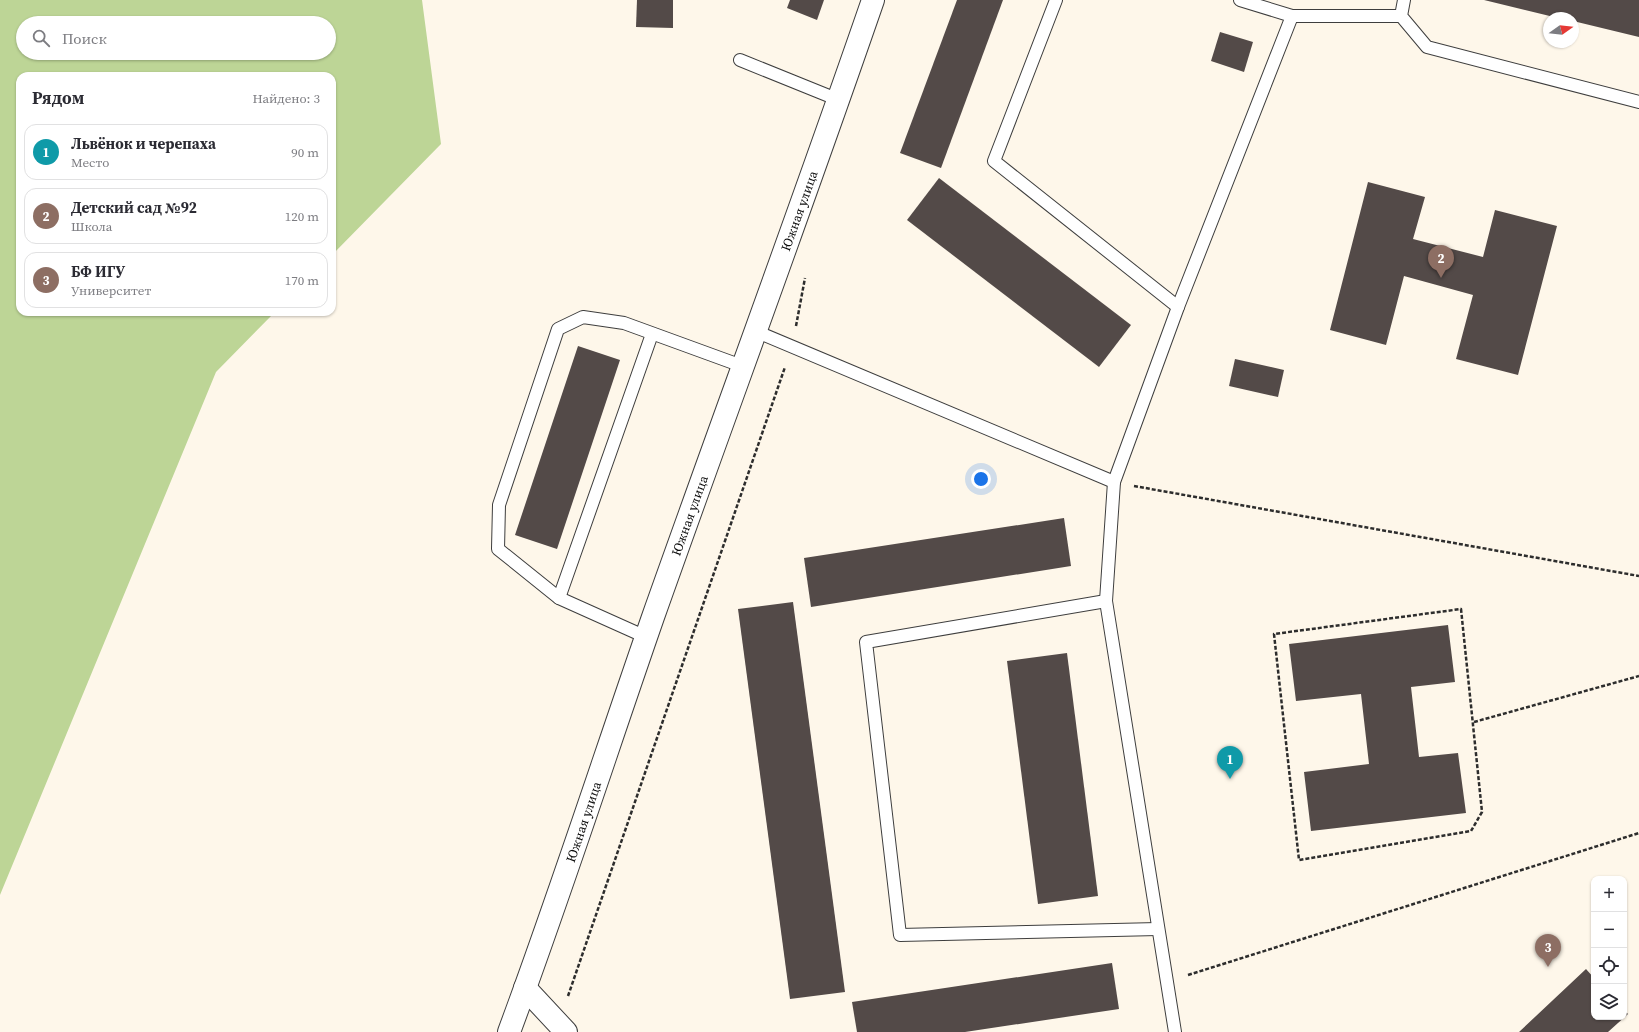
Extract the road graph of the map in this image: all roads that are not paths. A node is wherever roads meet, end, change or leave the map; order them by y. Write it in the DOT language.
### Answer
graph roads {
  1 [pos="873,0"];
  2 [pos="1056,0"];
  3 [pos="1240,0"];
  4 [pos="1404,0"];
  5 [pos="1292,16"];
  6 [pos="1401,16"];
  7 [pos="740,60"];
  8 [pos="839,100"];
  9 [pos="1639,102"];
  10 [pos="1178,306"];
  11 [pos="755,331"];
  12 [pos="652,334"];
  13 [pos="742,366"];
  14 [pos="1114,482"];
  15 [pos="559,598"];
  16 [pos="1106,601"];
  17 [pos="646,638"];
  18 [pos="1158,929"];
  19 [pos="525,988"];
  20 [pos="562,1028"];
  21 [pos="509,1032"];
  22 [pos="1175,1032"];
  1 -- 8 [label="street, Южная улица"];
  2 -- 10 [label="lane"];
  3 -- 5 [label="lane"];
  4 -- 6 [label="lane"];
  5 -- 6 [label="lane"];
  5 -- 10 [label="lane"];
  6 -- 9 [label="lane"];
  7 -- 8 [label="lane"];
  8 -- 11 [label="street, Южная улица"];
  10 -- 14 [label="lane"];
  11 -- 13 [label="street, Южная улица"];
  11 -- 14 [label="lane"];
  12 -- 13 [label="lane"];
  12 -- 15 [label="lane"];
  12 -- 15 [label="lane"];
  13 -- 17 [label="street, Южная улица"];
  14 -- 16 [label="lane"];
  15 -- 17 [label="lane"];
  16 -- 18 [label="lane"];
  16 -- 18 [label="lane"];
  17 -- 19 [label="street, Южная улица"];
  18 -- 22 [label="lane"];
  19 -- 20 [label="street"];
  19 -- 21 [label="street, Южная улица"];
}
